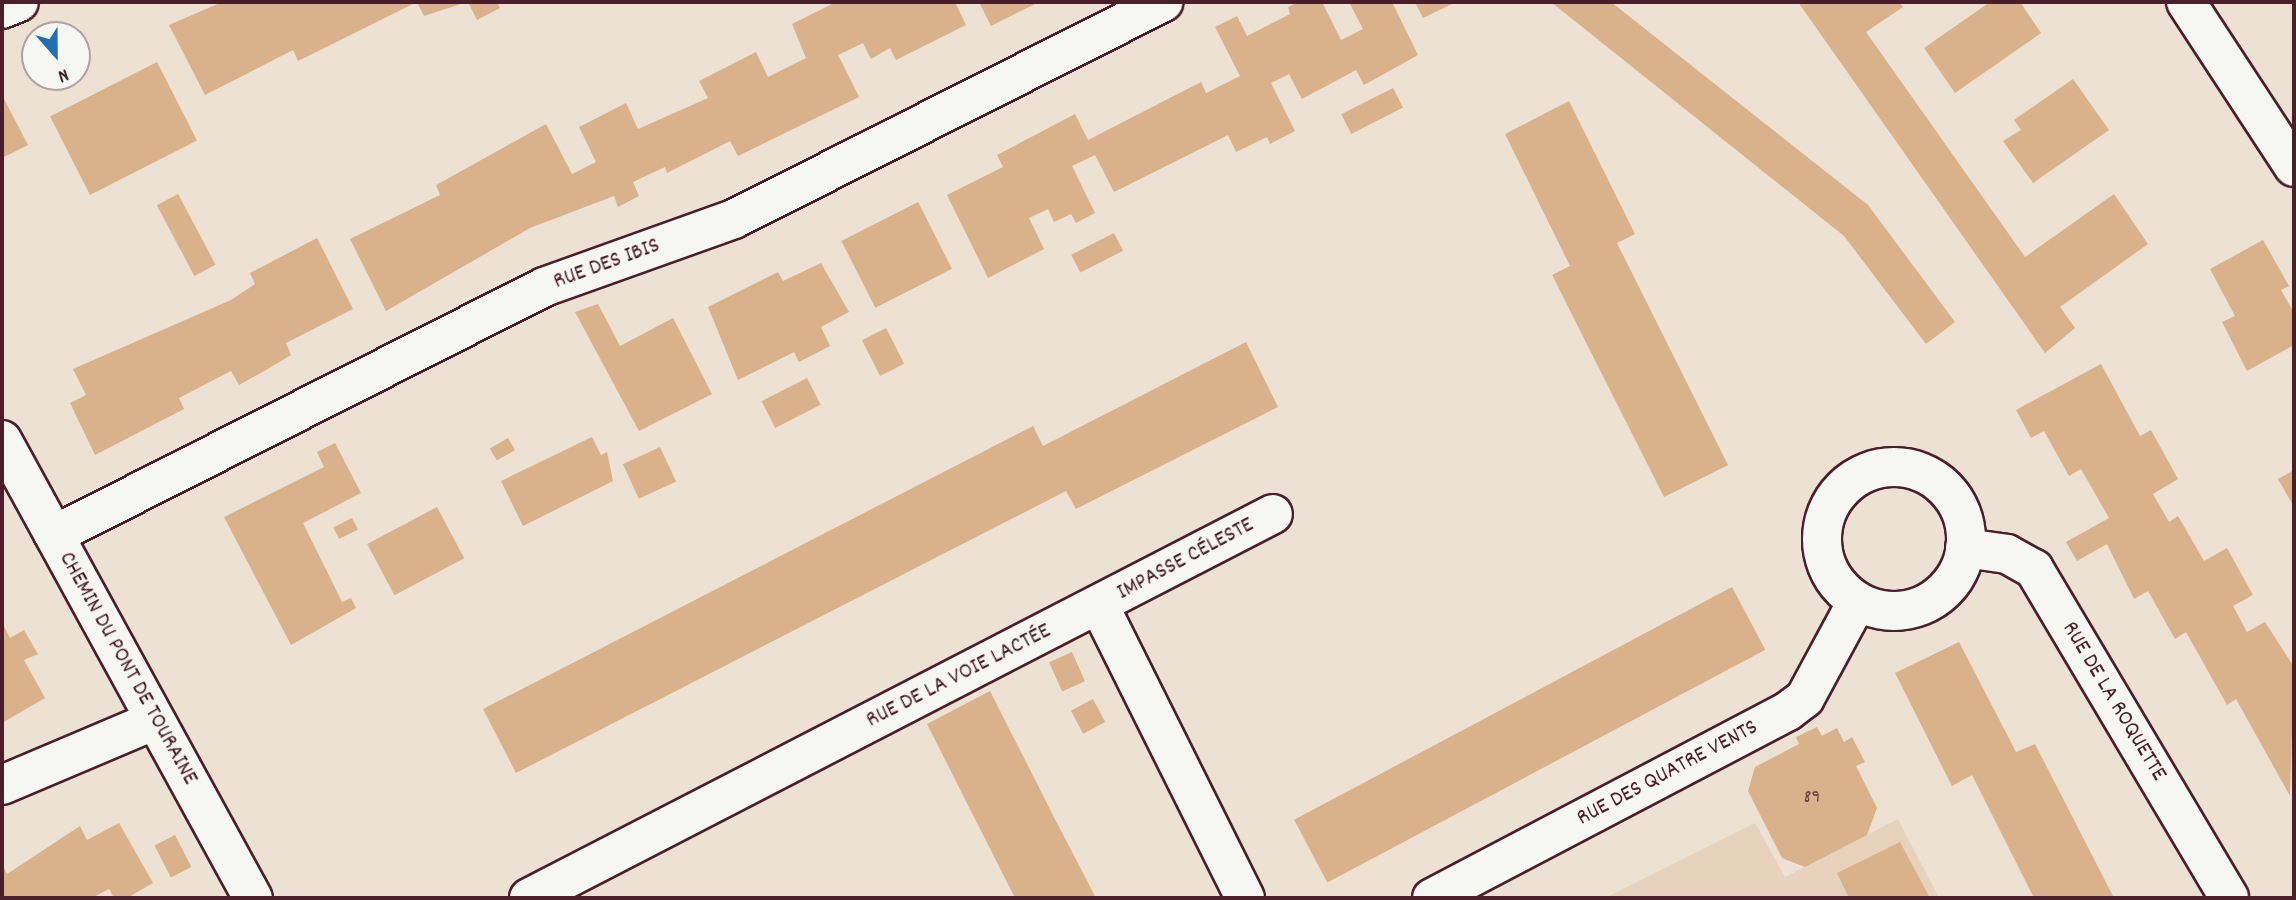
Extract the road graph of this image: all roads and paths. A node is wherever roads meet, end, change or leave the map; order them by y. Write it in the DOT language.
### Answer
graph roads {
  1 [pos="19,2"];
  2 [pos="1163,2"];
  3 [pos="2186,2"];
  4 [pos="2,9"];
  5 [pos="2294,167"];
  6 [pos="2,440"];
  7 [pos="1273,514"];
  8 [pos="54,535"];
  9 [pos="1965,548"];
  10 [pos="1857,602"];
  11 [pos="1100,605"];
  12 [pos="155,720"];
  13 [pos="2,785"];
  14 [pos="253,898"];
  15 [pos="529,898"];
  16 [pos="1245,898"];
  17 [pos="1432,898"];
  18 [pos="2229,898"];
  1 -- 4 [label="street"];
  2 -- 8 [label="street, RUE DES IBIS"];
  3 -- 5 [label="street"];
  6 -- 8 [label="street, CHEMIN DU PONT DE TOURAINE"];
  7 -- 11 [label="street, IMPASSE CÉLESTE"];
  8 -- 12 [label="street, CHEMIN DU PONT DE TOURAINE"];
  9 -- 10 [label="street"];
  9 -- 10 [label="street"];
  9 -- 18 [label="street, RUE DE LA ROQUETTE"];
  10 -- 17 [label="street, RUE DES QUATRE VENTS"];
  11 -- 15 [label="street, RUE DE LA VOIE LACTÉE"];
  11 -- 16 [label="street"];
  12 -- 13 [label="street"];
  12 -- 14 [label="street, CHEMIN DU PONT DE TOURAINE"];
}
